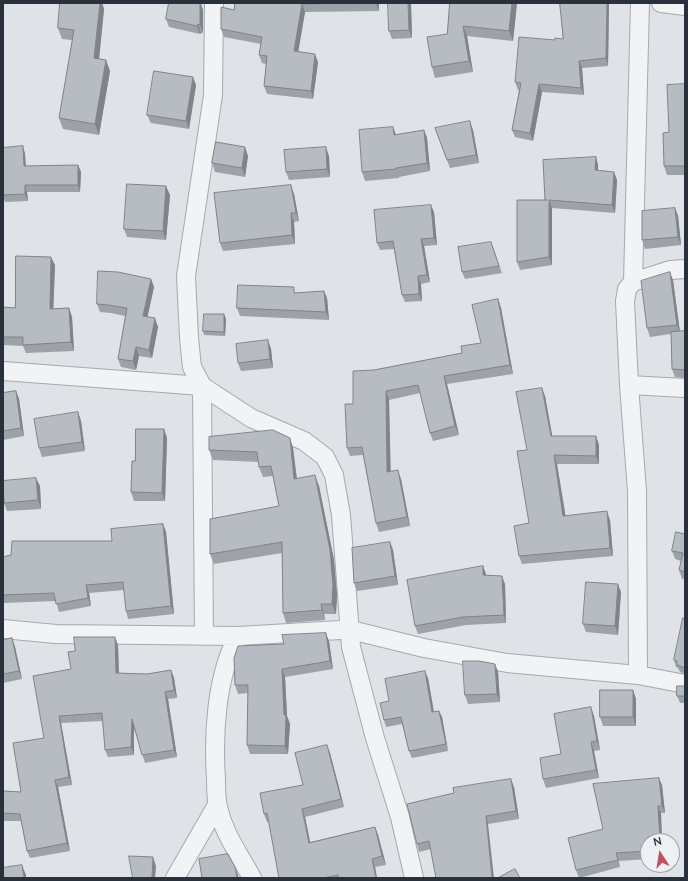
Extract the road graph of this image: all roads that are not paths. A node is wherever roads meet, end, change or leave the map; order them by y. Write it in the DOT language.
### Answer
graph roads {
  1 [pos="214,3"];
  2 [pos="640,3"];
  3 [pos="661,3"];
  4 [pos="685,6"];
  5 [pos="685,269"];
  6 [pos="633,282"];
  7 [pos="3,371"];
  8 [pos="629,385"];
  9 [pos="202,386"];
  10 [pos="685,388"];
  11 [pos="3,629"];
  12 [pos="351,630"];
  13 [pos="204,636"];
  14 [pos="238,636"];
  15 [pos="638,675"];
  16 [pos="685,684"];
  17 [pos="217,805"];
  18 [pos="175,878"];
  19 [pos="252,878"];
  20 [pos="414,878"];
  1 -- 9 [label="street"];
  2 -- 6 [label="street"];
  3 -- 4 [label="street"];
  5 -- 6 [label="street"];
  6 -- 8 [label="street"];
  7 -- 9 [label="street"];
  8 -- 10 [label="street"];
  8 -- 15 [label="street"];
  9 -- 12 [label="street"];
  9 -- 13 [label="street"];
  11 -- 13 [label="street"];
  12 -- 14 [label="street"];
  12 -- 15 [label="street"];
  12 -- 20 [label="street"];
  13 -- 14 [label="street"];
  14 -- 17 [label="street"];
  15 -- 16 [label="street"];
  17 -- 18 [label="street"];
  17 -- 19 [label="street"];
}
